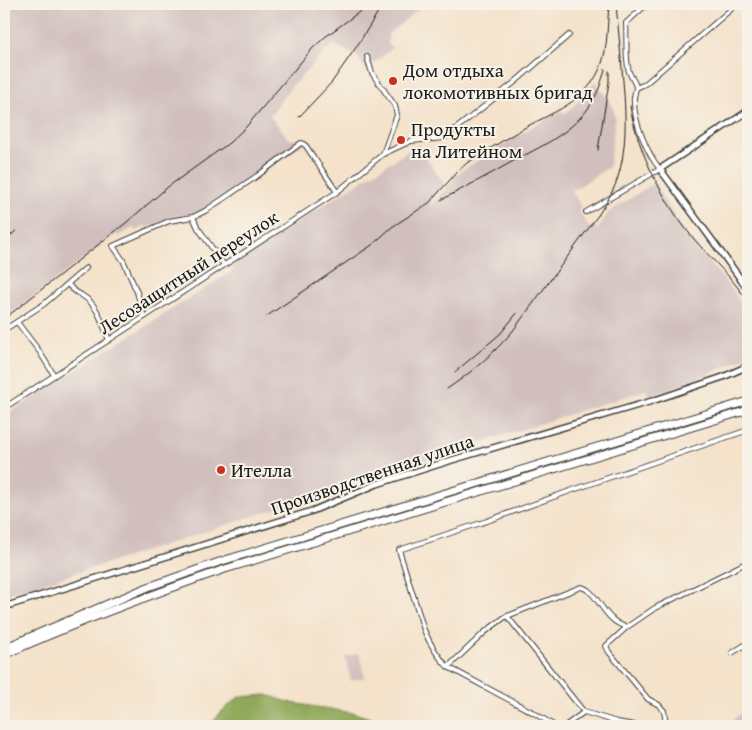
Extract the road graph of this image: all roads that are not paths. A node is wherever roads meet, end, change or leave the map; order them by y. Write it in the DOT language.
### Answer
graph roads {
  1 [pos="647,4"];
  2 [pos="737,4"];
  3 [pos="569,35"];
  4 [pos="367,57"];
  5 [pos="636,88"];
  6 [pos="748,112"];
  7 [pos="383,154"];
  8 [pos="660,169"];
  9 [pos="337,192"];
  10 [pos="586,212"];
  11 [pos="193,217"];
  12 [pos="224,264"];
  13 [pos="86,268"];
  14 [pos="748,274"];
  15 [pos="742,280"];
  16 [pos="68,284"];
  17 [pos="748,289"];
  18 [pos="144,317"];
  19 [pos="17,322"];
  20 [pos="4,330"];
  21 [pos="109,340"];
  22 [pos="748,366"];
  23 [pos="54,376"];
  24 [pos="748,401"];
  25 [pos="4,408"];
  26 [pos="748,410"];
  27 [pos="748,430"];
  28 [pos="748,562"];
  29 [pos="4,607"];
  30 [pos="508,616"];
  31 [pos="627,627"];
  32 [pos="748,643"];
  33 [pos="4,648"];
  34 [pos="732,654"];
  35 [pos="4,655"];
  36 [pos="448,667"];
  37 [pos="584,712"];
  38 [pos="555,726"];
  39 [pos="565,726"];
  40 [pos="642,726"];
  1 -- 5 [label="street"];
  2 -- 5 [label="street"];
  3 -- 7 [label="street, Лесозащитный переулок"];
  4 -- 7 [label="street"];
  5 -- 8 [label="street"];
  6 -- 8 [label="street"];
  7 -- 9 [label="street, Лесозащитный переулок"];
  8 -- 10 [label="street"];
  8 -- 15 [label="street"];
  9 -- 11 [label="street"];
  9 -- 12 [label="street, Лесозащитный переулок"];
  11 -- 12 [label="street"];
  11 -- 18 [label="street"];
  12 -- 18 [label="street, Лесозащитный переулок"];
  13 -- 16 [label="street"];
  14 -- 15 [label="street"];
  15 -- 17 [label="street"];
  16 -- 19 [label="street"];
  16 -- 21 [label="street"];
  18 -- 21 [label="street, Лесозащитный переулок"];
  19 -- 20 [label="street"];
  19 -- 23 [label="street"];
  21 -- 23 [label="street, Лесозащитный переулок"];
  22 -- 29 [label="street, Производственная улица"];
  23 -- 25 [label="street, Лесозащитный переулок"];
  24 -- 33 [label="highway"];
  26 -- 35 [label="highway"];
  27 -- 36 [label="street"];
  28 -- 31 [label="street"];
  30 -- 31 [label="street"];
  30 -- 36 [label="street"];
  30 -- 37 [label="street"];
  31 -- 40 [label="street"];
  32 -- 34 [label="street"];
  36 -- 38 [label="street"];
  37 -- 39 [label="street"];
  37 -- 40 [label="street"];
}
